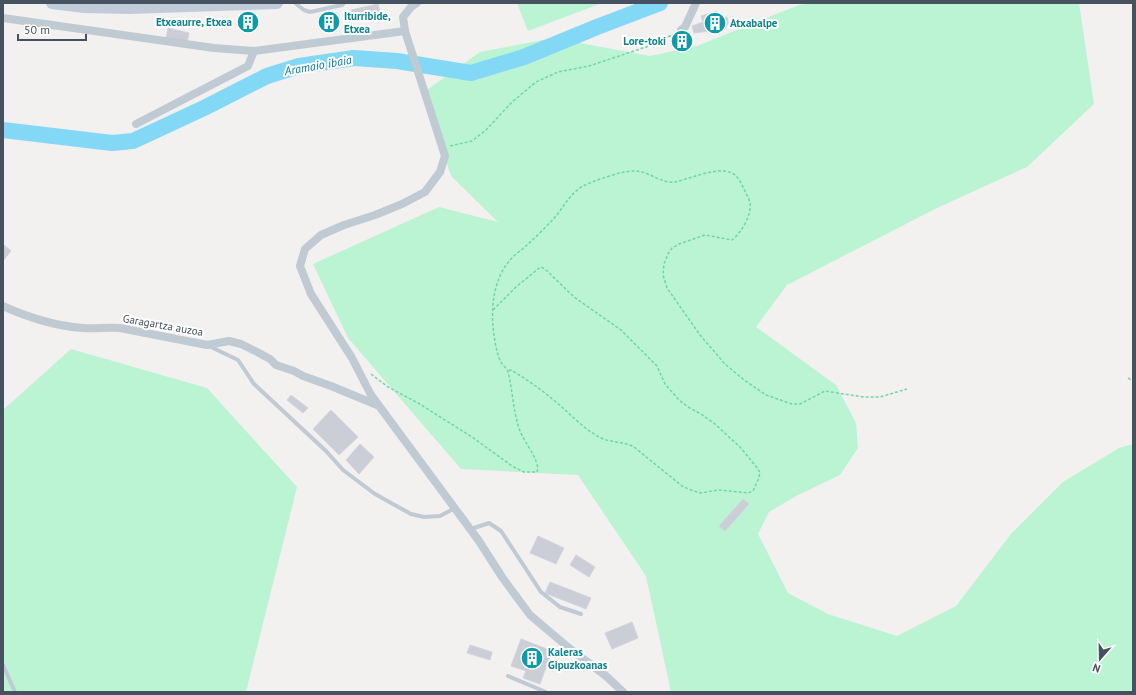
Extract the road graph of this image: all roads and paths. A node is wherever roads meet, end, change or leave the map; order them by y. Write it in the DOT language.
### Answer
graph roads {
  1 [pos="52,3"];
  2 [pos="277,3"];
  3 [pos="294,3"];
  4 [pos="344,3"];
  5 [pos="416,3"];
  6 [pos="696,3"];
  7 [pos="3,18"];
  8 [pos="681,30"];
  9 [pos="405,31"];
  10 [pos="254,51"];
  11 [pos="136,124"];
  12 [pos="442,147"];
  13 [pos="3,306"];
  14 [pos="493,310"];
  15 [pos="207,345"];
  16 [pos="355,363"];
  17 [pos="508,371"];
  18 [pos="1128,378"];
  19 [pos="1133,381"];
  20 [pos="908,389"];
  21 [pos="380,406"];
  22 [pos="455,508"];
  23 [pos="470,530"];
  24 [pos="581,614"];
  25 [pos="3,665"];
  26 [pos="508,676"];
  27 [pos="16,692"];
  28 [pos="546,692"];
  29 [pos="623,692"];
  1 -- 2 [label="main road"];
  3 -- 4 [label="lane"];
  5 -- 9 [label="street"];
  6 -- 8 [label="street"];
  7 -- 10 [label="street"];
  8 -- 12 [label="path"];
  9 -- 10 [label="street"];
  9 -- 12 [label="street"];
  10 -- 11 [label="street"];
  12 -- 16 [label="street"];
  13 -- 15 [label="street, Garagartza auzoa"];
  14 -- 17 [label="path"];
  14 -- 17 [label="path"];
  14 -- 20 [label="path"];
  15 -- 21 [label="street, Garagartza auzoa"];
  15 -- 22 [label="lane"];
  16 -- 17 [label="path"];
  16 -- 21 [label="street"];
  18 -- 19 [label="path"];
  21 -- 22 [label="street"];
  22 -- 23 [label="street"];
  23 -- 24 [label="lane"];
  23 -- 29 [label="street"];
  25 -- 27 [label="lane"];
  26 -- 28 [label="lane"];
}
